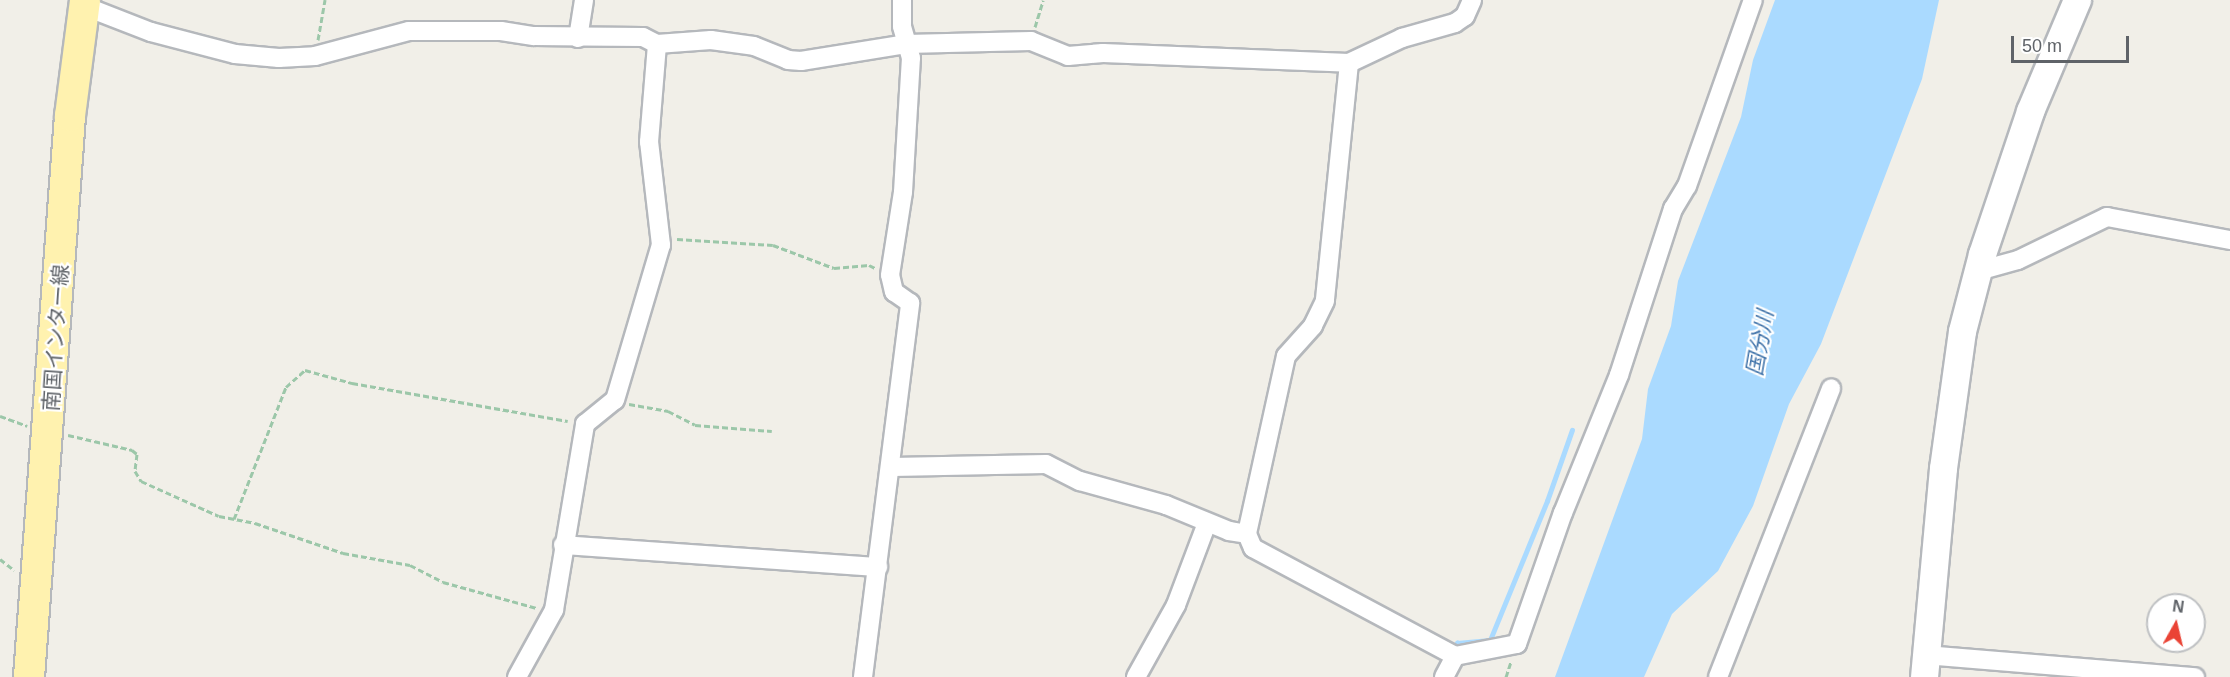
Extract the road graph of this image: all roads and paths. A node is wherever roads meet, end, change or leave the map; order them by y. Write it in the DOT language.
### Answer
graph roads {
  1 [pos="325,0"];
  2 [pos="584,0"];
  3 [pos="902,0"];
  4 [pos="1043,0"];
  5 [pos="1472,0"];
  6 [pos="1753,0"];
  7 [pos="2077,0"];
  8 [pos="78,2"];
  9 [pos="578,38"];
  10 [pos="1031,41"];
  11 [pos="657,44"];
  12 [pos="906,44"];
  13 [pos="315,56"];
  14 [pos="1349,63"];
  15 [pos="661,238"];
  16 [pos="2230,240"];
  17 [pos="1978,271"];
  18 [pos="890,275"];
  19 [pos="1831,388"];
  20 [pos="613,402"];
  21 [pos="585,424"];
  22 [pos="50,430"];
  23 [pos="772,431"];
  24 [pos="892,467"];
  25 [pos="234,519"];
  26 [pos="1207,523"];
  27 [pos="1247,534"];
  28 [pos="563,545"];
  29 [pos="878,567"];
  30 [pos="554,610"];
  31 [pos="1451,653"];
  32 [pos="1924,666"];
  33 [pos="29,677"];
  34 [pos="518,677"];
  35 [pos="863,677"];
  36 [pos="1136,677"];
  37 [pos="1444,677"];
  38 [pos="1718,677"];
  39 [pos="2195,677"];
  1 -- 13 [label="path"];
  2 -- 9 [label="street"];
  3 -- 12 [label="street"];
  4 -- 10 [label="path"];
  5 -- 14 [label="street"];
  6 -- 31 [label="street"];
  7 -- 17 [label="street"];
  8 -- 13 [label="street"];
  8 -- 22 [label="main road, 南国インター線"];
  9 -- 11 [label="street"];
  9 -- 13 [label="street"];
  10 -- 12 [label="street"];
  10 -- 14 [label="street"];
  11 -- 12 [label="street"];
  11 -- 15 [label="street"];
  12 -- 18 [label="street"];
  14 -- 27 [label="street"];
  15 -- 18 [label="path"];
  15 -- 20 [label="street"];
  16 -- 17 [label="street"];
  17 -- 32 [label="street"];
  18 -- 24 [label="street"];
  19 -- 38 [label="street"];
  20 -- 21 [label="street"];
  20 -- 23 [label="path"];
  21 -- 25 [label="path"];
  21 -- 28 [label="street"];
  22 -- 25 [label="path"];
  22 -- 33 [label="main road, 南国インター線"];
  24 -- 26 [label="street"];
  24 -- 29 [label="street"];
  25 -- 30 [label="path"];
  26 -- 27 [label="street"];
  26 -- 36 [label="street"];
  27 -- 31 [label="street"];
  28 -- 29 [label="street"];
  28 -- 30 [label="street"];
  29 -- 35 [label="street"];
  30 -- 34 [label="street"];
  31 -- 37 [label="street"];
  32 -- 39 [label="street"];
}
